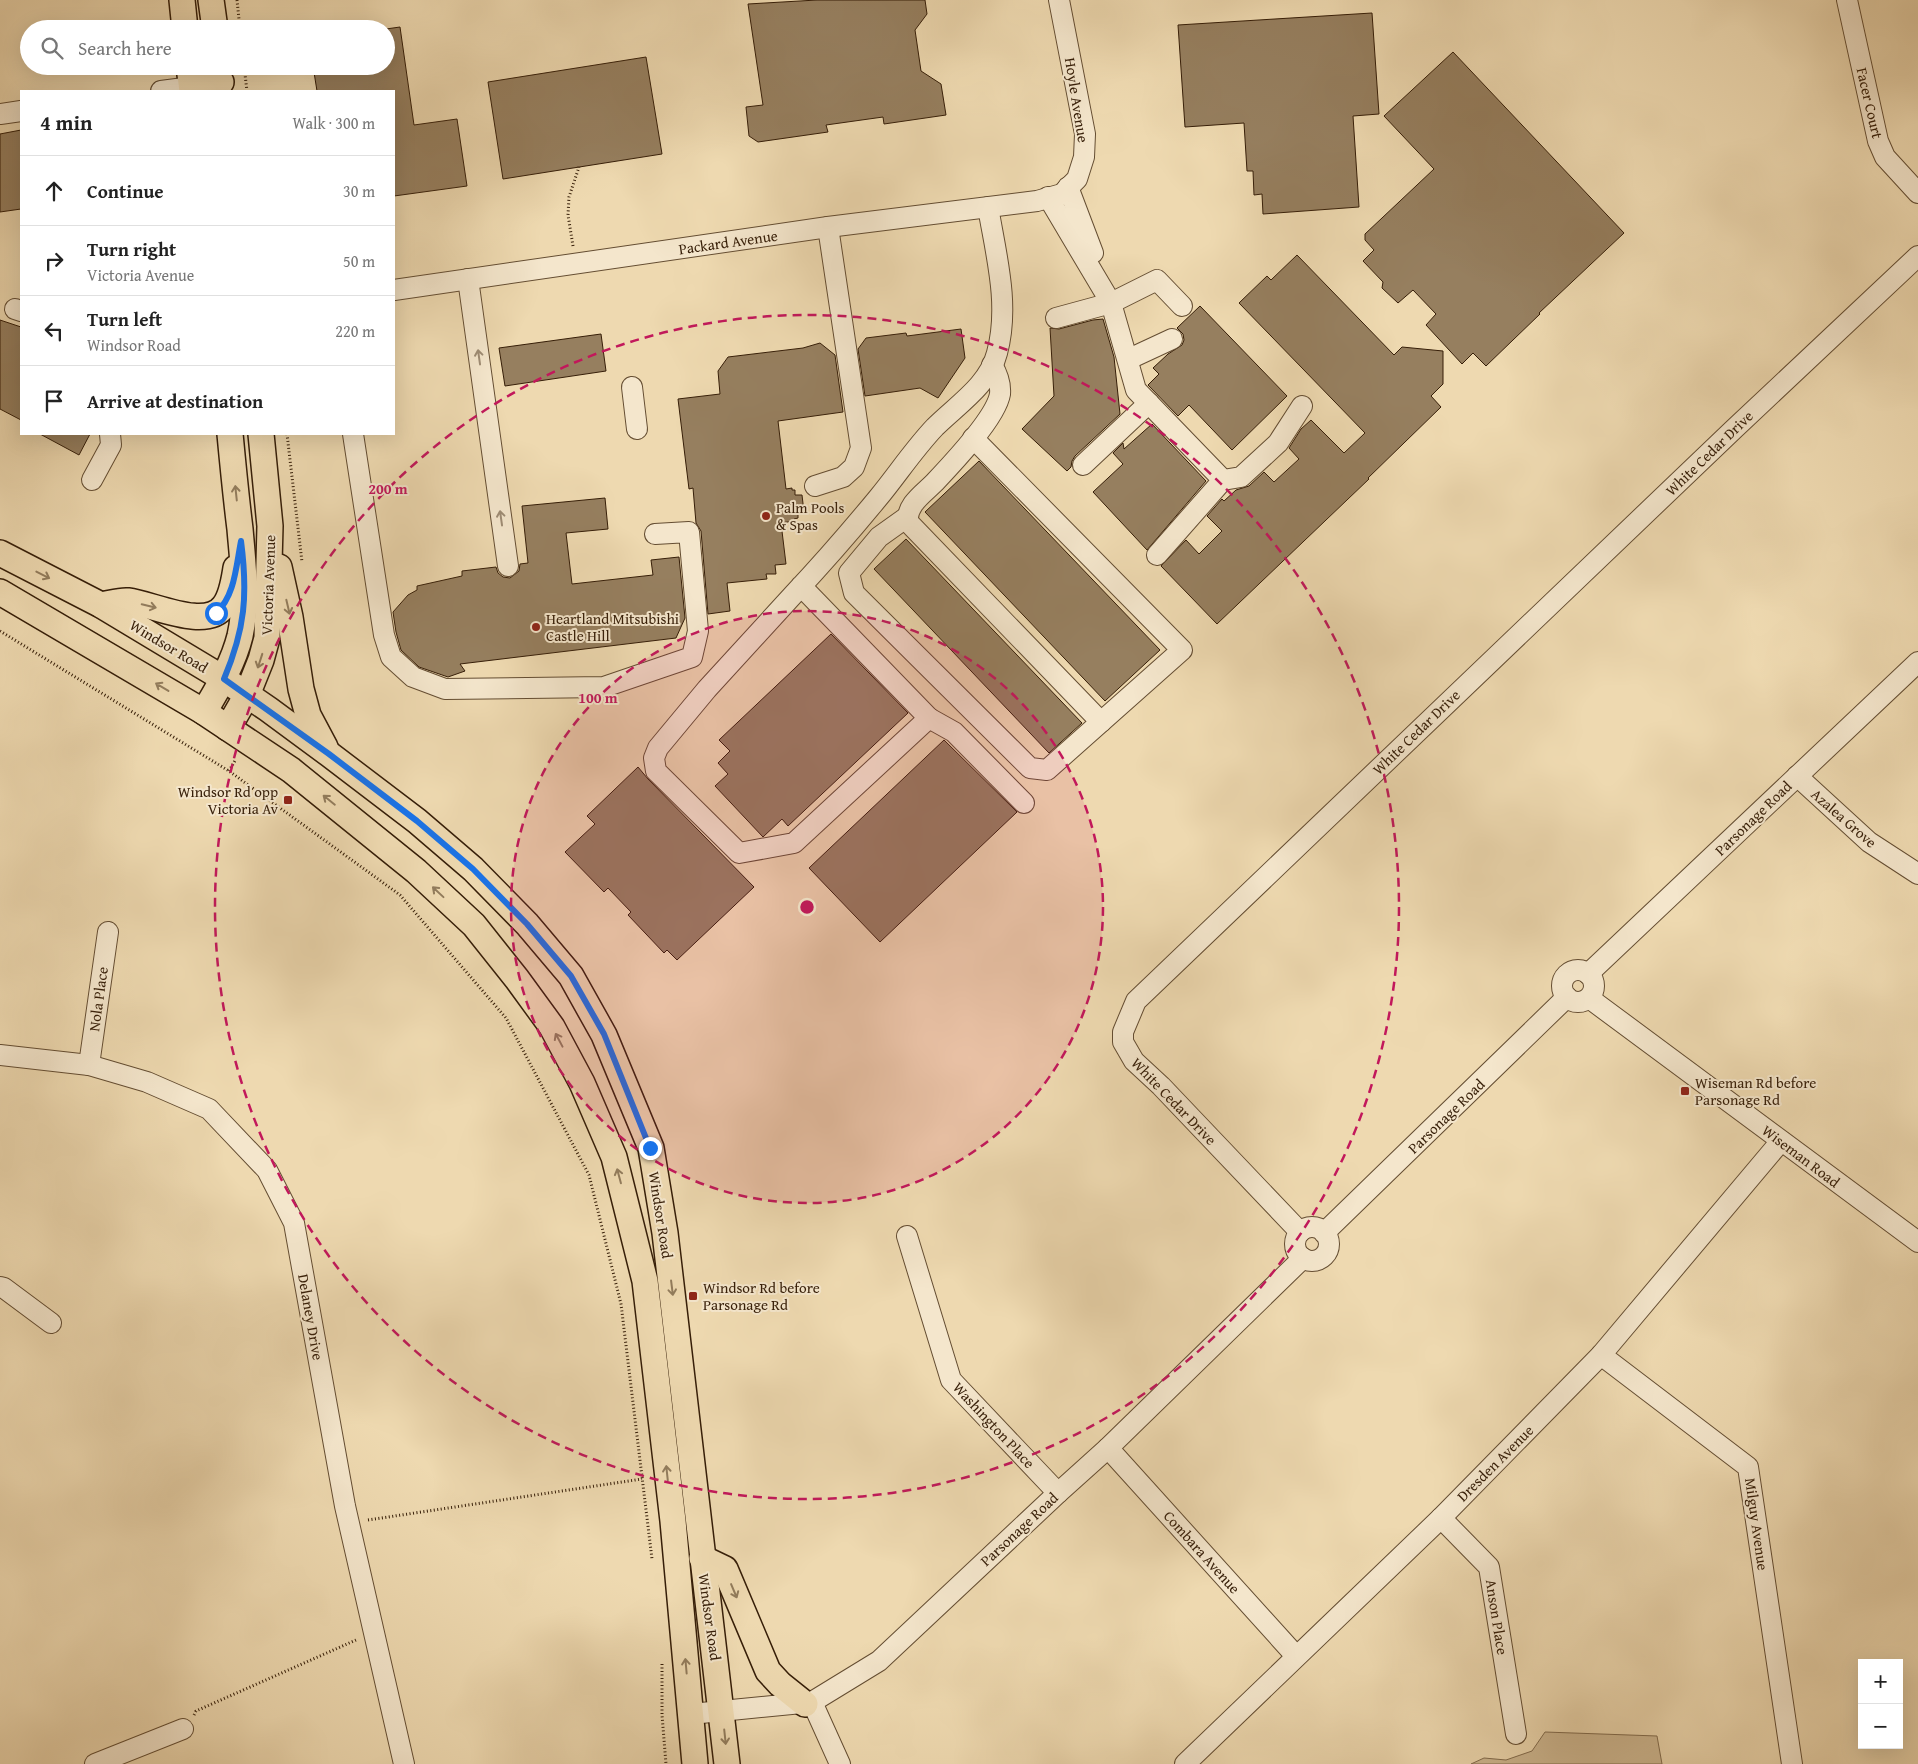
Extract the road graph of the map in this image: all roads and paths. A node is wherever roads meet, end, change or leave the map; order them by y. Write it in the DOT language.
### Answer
graph roads {
  1 [pos="182,0"];
  2 [pos="211,0"];
  3 [pos="237,0"];
  4 [pos="1059,0"];
  5 [pos="1847,0"];
  6 [pos="184,20"];
  7 [pos="214,20"];
  8 [pos="239,20"];
  9 [pos="245,75"];
  10 [pos="221,80"];
  11 [pos="191,82"];
  12 [pos="164,90"];
  13 [pos="247,90"];
  14 [pos="20,111"];
  15 [pos="0,114"];
  16 [pos="580,167"];
  17 [pos="1059,193"];
  18 [pos="1918,193"];
  19 [pos="988,207"];
  20 [pos="828,227"];
  21 [pos="1918,256"];
  22 [pos="576,264"];
  23 [pos="468,279"];
  24 [pos="395,290"];
  25 [pos="1111,303"];
  26 [pos="1182,306"];
  27 [pos="1056,318"];
  28 [pos="1172,340"];
  29 [pos="1129,358"];
  30 [pos="992,365"];
  31 [pos="632,387"];
  32 [pos="1149,403"];
  33 [pos="636,429"];
  34 [pos="110,435"];
  35 [pos="230,435"];
  36 [pos="261,435"];
  37 [pos="353,435"];
  38 [pos="973,438"];
  39 [pos="1083,465"];
  40 [pos="92,480"];
  41 [pos="1223,480"];
  42 [pos="815,486"];
  43 [pos="907,516"];
  44 [pos="270,526"];
  45 [pos="656,534"];
  46 [pos="241,541"];
  47 [pos="0,553"];
  48 [pos="1157,555"];
  49 [pos="508,566"];
  50 [pos="800,586"];
  51 [pos="0,592"];
  52 [pos="101,605"];
  53 [pos="0,630"];
  54 [pos="1918,662"];
  55 [pos="224,679"];
  56 [pos="247,695"];
  57 [pos="204,712"];
  58 [pos="929,718"];
  59 [pos="1098,719"];
  60 [pos="228,728"];
  61 [pos="329,754"];
  62 [pos="1797,776"];
  63 [pos="1024,803"];
  64 [pos="1918,874"];
  65 [pos="108,932"];
  66 [pos="1588,974"];
  67 [pos="1567,998"];
  68 [pos="1588,998"];
  69 [pos="0,1055"];
  70 [pos="89,1065"];
  71 [pos="1781,1141"];
  72 [pos="1300,1232"];
  73 [pos="1324,1233"];
  74 [pos="907,1236"];
  75 [pos="1918,1242"];
  76 [pos="1303,1258"];
  77 [pos="0,1288"];
  78 [pos="51,1323"];
  79 [pos="1601,1355"];
  80 [pos="1108,1448"];
  81 [pos="642,1479"];
  82 [pos="1058,1493"];
  83 [pos="1441,1518"];
  84 [pos="349,1523"];
  85 [pos="702,1558"];
  86 [pos="653,1566"];
  87 [pos="374,1632"];
  88 [pos="1296,1656"];
  89 [pos="662,1663"];
  90 [pos="809,1703"];
  91 [pos="722,1710"];
  92 [pos="691,1714"];
  93 [pos="183,1729"];
  94 [pos="1516,1734"];
  95 [pos="96,1764"];
  96 [pos="404,1764"];
  97 [pos="666,1764"];
  98 [pos="694,1764"];
  99 [pos="728,1764"];
  100 [pos="840,1764"];
  101 [pos="1185,1764"];
  102 [pos="1792,1764"];
  1 -- 6 [label="main road"];
  2 -- 7 [label="main road"];
  3 -- 8 [label="path"];
  4 -- 17 [label="street, Hoyle Avenue"];
  5 -- 18 [label="street, Facer Court"];
  9 -- 13 [label="path"];
  10 -- 11 [label="main road"];
  11 -- 12 [label="street"];
  14 -- 15 [label="street"];
  16 -- 22 [label="path"];
  17 -- 19 [label="street, Packard Avenue"];
  17 -- 25 [label="street"];
  19 -- 20 [label="street, Packard Avenue"];
  19 -- 30 [label="street"];
  20 -- 22 [label="street, Packard Avenue"];
  20 -- 42 [label="street"];
  21 -- 72 [label="street, White Cedar Drive"];
  22 -- 23 [label="street, Packard Avenue"];
  23 -- 24 [label="street, Packard Avenue"];
  49 -- 23 [label="street, one-way"];
  25 -- 26 [label="street"];
  25 -- 27 [label="street"];
  25 -- 29 [label="street"];
  25 -- 32 [label="street"];
  28 -- 29 [label="street"];
  29 -- 41 [label="street"];
  30 -- 38 [label="street"];
  30 -- 50 [label="street"];
  31 -- 33 [label="street"];
  32 -- 39 [label="street"];
  32 -- 41 [label="street"];
  34 -- 40 [label="street"];
  46 -- 35 [label="main road, Victoria Avenue, one-way"];
  36 -- 44 [label="main road, Victoria Avenue"];
  37 -- 45 [label="street"];
  38 -- 43 [label="street"];
  38 -- 59 [label="street"];
  41 -- 48 [label="street"];
  43 -- 59 [label="street"];
  43 -- 59 [label="street"];
  44 -- 56 [label="main road, Victoria Avenue, one-way"];
  44 -- 61 [label="main road, one-way"];
  52 -- 46 [label="main road, one-way"];
  46 -- 55 [label="main road, Victoria Avenue"];
  47 -- 52 [label="main road, Windsor Road, one-way"];
  50 -- 58 [label="street"];
  50 -- 58 [label="street"];
  57 -- 51 [label="main road, Windsor Road, one-way"];
  52 -- 55 [label="main road, Windsor Road"];
  53 -- 81 [label="path"];
  54 -- 62 [label="street, Parsonage Road"];
  55 -- 56 [label="main road, Windsor Road"];
  55 -- 57 [label="main road, Victoria Avenue"];
  56 -- 60 [label="main road, Victoria Avenue"];
  56 -- 61 [label="main road, Windsor Road"];
  57 -- 60 [label="main road, Windsor Road"];
  58 -- 63 [label="street"];
  92 -- 60 [label="main road, Windsor Road, one-way"];
  61 -- 85 [label="main road, Windsor Road, one-way"];
  62 -- 64 [label="street, Azalea Grove"];
  62 -- 66 [label="street, Parsonage Road"];
  65 -- 70 [label="street, Nola Place"];
  66 -- 67 [label="street"];
  66 -- 68 [label="street"];
  67 -- 68 [label="street"];
  67 -- 73 [label="street, Parsonage Road"];
  68 -- 71 [label="street, Wiseman Road"];
  69 -- 70 [label="street, Delaney Drive"];
  70 -- 84 [label="street, Delaney Drive"];
  71 -- 75 [label="street, Wiseman Road"];
  71 -- 79 [label="street, Dresden Avenue"];
  72 -- 73 [label="street"];
  72 -- 76 [label="street"];
  73 -- 76 [label="street"];
  74 -- 82 [label="street, Washington Place"];
  76 -- 80 [label="street, Parsonage Road"];
  77 -- 78 [label="street"];
  79 -- 83 [label="street, Dresden Avenue"];
  79 -- 102 [label="street, Milguy Avenue"];
  80 -- 82 [label="street, Parsonage Road"];
  80 -- 88 [label="street, Combara Avenue"];
  81 -- 84 [label="path"];
  81 -- 86 [label="path"];
  82 -- 90 [label="street, Parsonage Road"];
  83 -- 88 [label="street, Dresden Avenue"];
  83 -- 94 [label="street, Anson Place"];
  84 -- 87 [label="street, Delaney Drive"];
  85 -- 90 [label="main road, one-way"];
  85 -- 91 [label="main road, Windsor Road"];
  87 -- 93 [label="path"];
  87 -- 96 [label="street, Delaney Drive"];
  88 -- 101 [label="street, Dresden Avenue"];
  89 -- 97 [label="path"];
  90 -- 91 [label="street, Parsonage Road"];
  90 -- 100 [label="street"];
  91 -- 92 [label="street, Parsonage Road"];
  91 -- 99 [label="main road, Windsor Road, one-way"];
  92 -- 98 [label="main road, Windsor Road"];
  93 -- 95 [label="street"];
}
